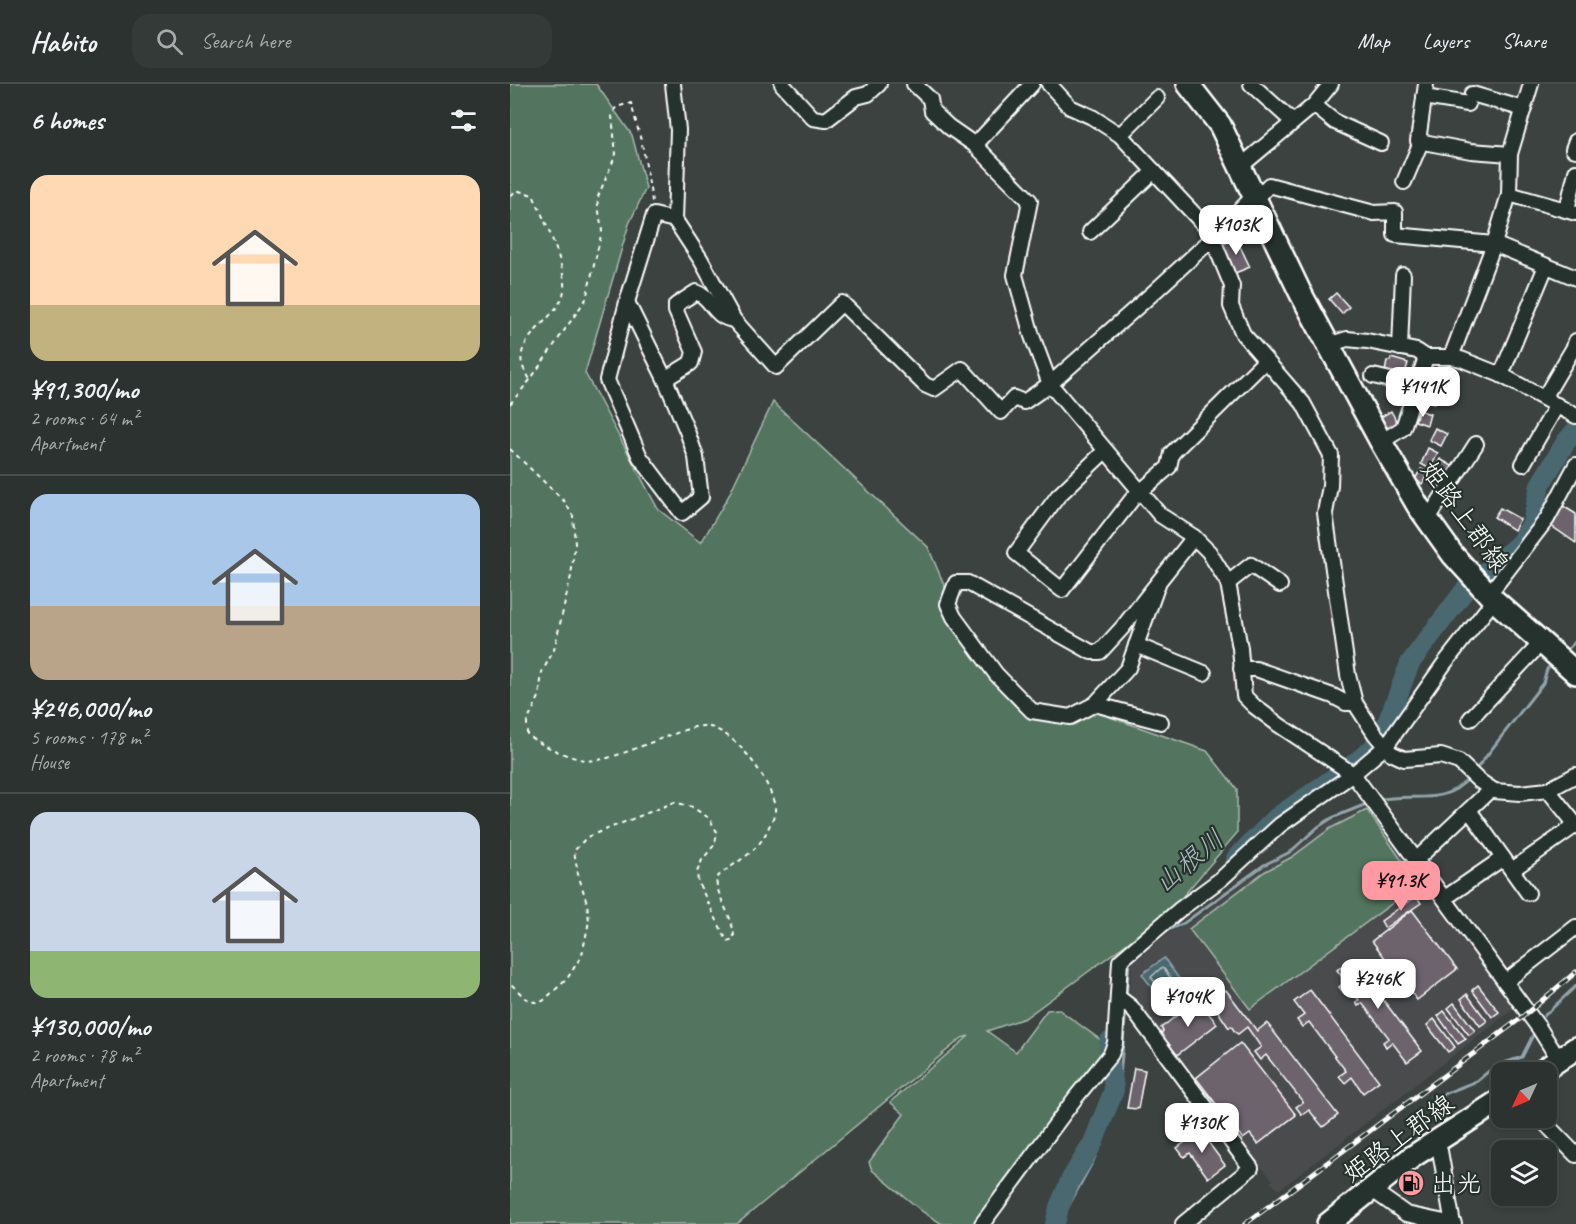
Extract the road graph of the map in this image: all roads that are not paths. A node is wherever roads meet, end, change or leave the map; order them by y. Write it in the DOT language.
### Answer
graph roads {
  1 [pos="673,84"];
  2 [pos="782,84"];
  3 [pos="879,84"];
  4 [pos="914,84"];
  5 [pos="1032,84"];
  6 [pos="1049,84"];
  7 [pos="1331,84"];
  8 [pos="1532,84"];
  9 [pos="1257,86"];
  10 [pos="1196,87"];
  11 [pos="1425,91"];
  12 [pos="1157,98"];
  13 [pos="1314,105"];
  14 [pos="1524,109"];
  15 [pos="1293,122"];
  16 [pos="1119,135"];
  17 [pos="1576,141"];
  18 [pos="1421,142"];
  19 [pos="1381,143"];
  20 [pos="975,145"];
  21 [pos="1576,150"];
  22 [pos="1510,154"];
  23 [pos="1241,166"];
  24 [pos="1154,171"];
  25 [pos="1576,172"];
  26 [pos="1404,182"];
  27 [pos="1509,194"];
  28 [pos="1256,199"];
  29 [pos="1571,211"];
  30 [pos="675,220"];
  31 [pos="1090,232"];
  32 [pos="1213,238"];
  33 [pos="1494,244"];
  34 [pos="1546,266"];
  35 [pos="1403,275"];
  36 [pos="1576,278"];
  37 [pos="627,303"];
  38 [pos="734,320"];
  39 [pos="1576,341"];
  40 [pos="1328,345"];
  41 [pos="1400,348"];
  42 [pos="1426,357"];
  43 [pos="1451,357"];
  44 [pos="1265,361"];
  45 [pos="1501,375"];
  46 [pos="1373,376"];
  47 [pos="665,379"];
  48 [pos="1050,384"];
  49 [pos="1417,386"];
  50 [pos="1544,398"];
  51 [pos="1557,405"];
  52 [pos="1576,416"];
  53 [pos="1381,442"];
  54 [pos="1476,444"];
  55 [pos="1105,451"];
  56 [pos="1523,464"];
  57 [pos="1576,465"];
  58 [pos="1140,492"];
  59 [pos="1428,519"];
  60 [pos="1194,537"];
  61 [pos="1228,583"];
  62 [pos="1158,584"];
  63 [pos="1280,585"];
  64 [pos="1491,597"];
  65 [pos="1136,645"];
  66 [pos="1562,658"];
  67 [pos="1241,669"];
  68 [pos="1204,673"];
  69 [pos="1355,703"];
  70 [pos="1095,704"];
  71 [pos="1470,719"];
  72 [pos="1161,722"];
  73 [pos="1380,740"];
  74 [pos="1353,774"];
  75 [pos="1576,775"];
  76 [pos="1491,789"];
  77 [pos="1548,790"];
  78 [pos="1469,810"];
  79 [pos="1576,825"];
  80 [pos="1503,858"];
  81 [pos="1417,859"];
  82 [pos="1512,870"];
  83 [pos="1528,893"];
  84 [pos="1445,898"];
  85 [pos="1576,927"];
  86 [pos="1505,982"];
  87 [pos="1118,997"];
  88 [pos="1568,1054"];
  89 [pos="1491,1106"];
  90 [pos="1550,1128"];
  91 [pos="1436,1141"];
  92 [pos="1576,1155"];
  93 [pos="1371,1189"];
  94 [pos="982,1224"];
  95 [pos="1183,1224"];
  96 [pos="1328,1224"];
  97 [pos="1454,1224"];
  1 -- 30 [label="street"];
  2 -- 3 [label="street"];
  4 -- 20 [label="street"];
  5 -- 20 [label="street"];
  6 -- 16 [label="street"];
  7 -- 13 [label="street"];
  8 -- 14 [label="street"];
  9 -- 15 [label="street"];
  10 -- 23 [label="main road, 姫路上郡線"];
  11 -- 14 [label="street"];
  11 -- 18 [label="street"];
  12 -- 16 [label="street"];
  13 -- 15 [label="street"];
  13 -- 19 [label="street"];
  14 -- 22 [label="street"];
  15 -- 23 [label="street"];
  16 -- 24 [label="street"];
  17 -- 21 [label="street"];
  18 -- 22 [label="street"];
  18 -- 26 [label="street"];
  20 -- 48 [label="street"];
  22 -- 27 [label="street"];
  23 -- 28 [label="main road, 姫路上郡線"];
  24 -- 31 [label="street"];
  24 -- 32 [label="street"];
  25 -- 29 [label="street"];
  27 -- 29 [label="street"];
  27 -- 33 [label="street"];
  28 -- 32 [label="street"];
  28 -- 33 [label="street"];
  28 -- 40 [label="main road, 姫路上郡線"];
  30 -- 37 [label="street"];
  30 -- 38 [label="street"];
  32 -- 44 [label="street"];
  32 -- 48 [label="street"];
  33 -- 34 [label="street"];
  33 -- 43 [label="street"];
  34 -- 36 [label="street"];
  34 -- 45 [label="street"];
  35 -- 41 [label="street"];
  37 -- 47 [label="street"];
  37 -- 47 [label="street"];
  38 -- 47 [label="street"];
  38 -- 48 [label="street"];
  39 -- 50 [label="street"];
  40 -- 41 [label="street"];
  40 -- 53 [label="main road, 姫路上郡線"];
  41 -- 42 [label="street"];
  42 -- 43 [label="street"];
  42 -- 49 [label="street"];
  43 -- 45 [label="street"];
  44 -- 58 [label="street"];
  44 -- 69 [label="street"];
  45 -- 50 [label="street"];
  46 -- 49 [label="street"];
  48 -- 55 [label="street"];
  49 -- 53 [label="street"];
  50 -- 51 [label="street"];
  51 -- 52 [label="street"];
  51 -- 56 [label="street"];
  53 -- 59 [label="main road, 姫路上郡線"];
  54 -- 59 [label="street"];
  55 -- 58 [label="street"];
  55 -- 58 [label="street"];
  57 -- 64 [label="street"];
  58 -- 60 [label="street"];
  59 -- 64 [label="main road, 姫路上郡線"];
  60 -- 61 [label="street"];
  60 -- 62 [label="street"];
  61 -- 63 [label="street"];
  61 -- 67 [label="street"];
  62 -- 65 [label="street"];
  62 -- 70 [label="street"];
  64 -- 66 [label="main road, 姫路上郡線"];
  64 -- 73 [label="street"];
  65 -- 68 [label="street"];
  65 -- 70 [label="street"];
  66 -- 71 [label="street"];
  67 -- 69 [label="street"];
  67 -- 74 [label="street"];
  69 -- 73 [label="street"];
  70 -- 72 [label="street"];
  73 -- 74 [label="street"];
  73 -- 76 [label="street"];
  74 -- 81 [label="street"];
  74 -- 87 [label="street"];
  75 -- 77 [label="street"];
  76 -- 77 [label="street"];
  76 -- 78 [label="street"];
  77 -- 79 [label="street"];
  78 -- 80 [label="street"];
  78 -- 81 [label="street"];
  79 -- 82 [label="street"];
  80 -- 82 [label="street"];
  80 -- 84 [label="street"];
  81 -- 84 [label="street"];
  82 -- 83 [label="street"];
  84 -- 86 [label="street"];
  85 -- 86 [label="street"];
  86 -- 88 [label="street"];
  87 -- 94 [label="street"];
  87 -- 95 [label="street"];
  89 -- 91 [label="main road, 姫路上郡線"];
  90 -- 92 [label="street"];
  91 -- 93 [label="main road, 姫路上郡線"];
  91 -- 97 [label="street"];
  93 -- 96 [label="main road, 姫路上郡線"];
  93 -- 97 [label="street"];
}
